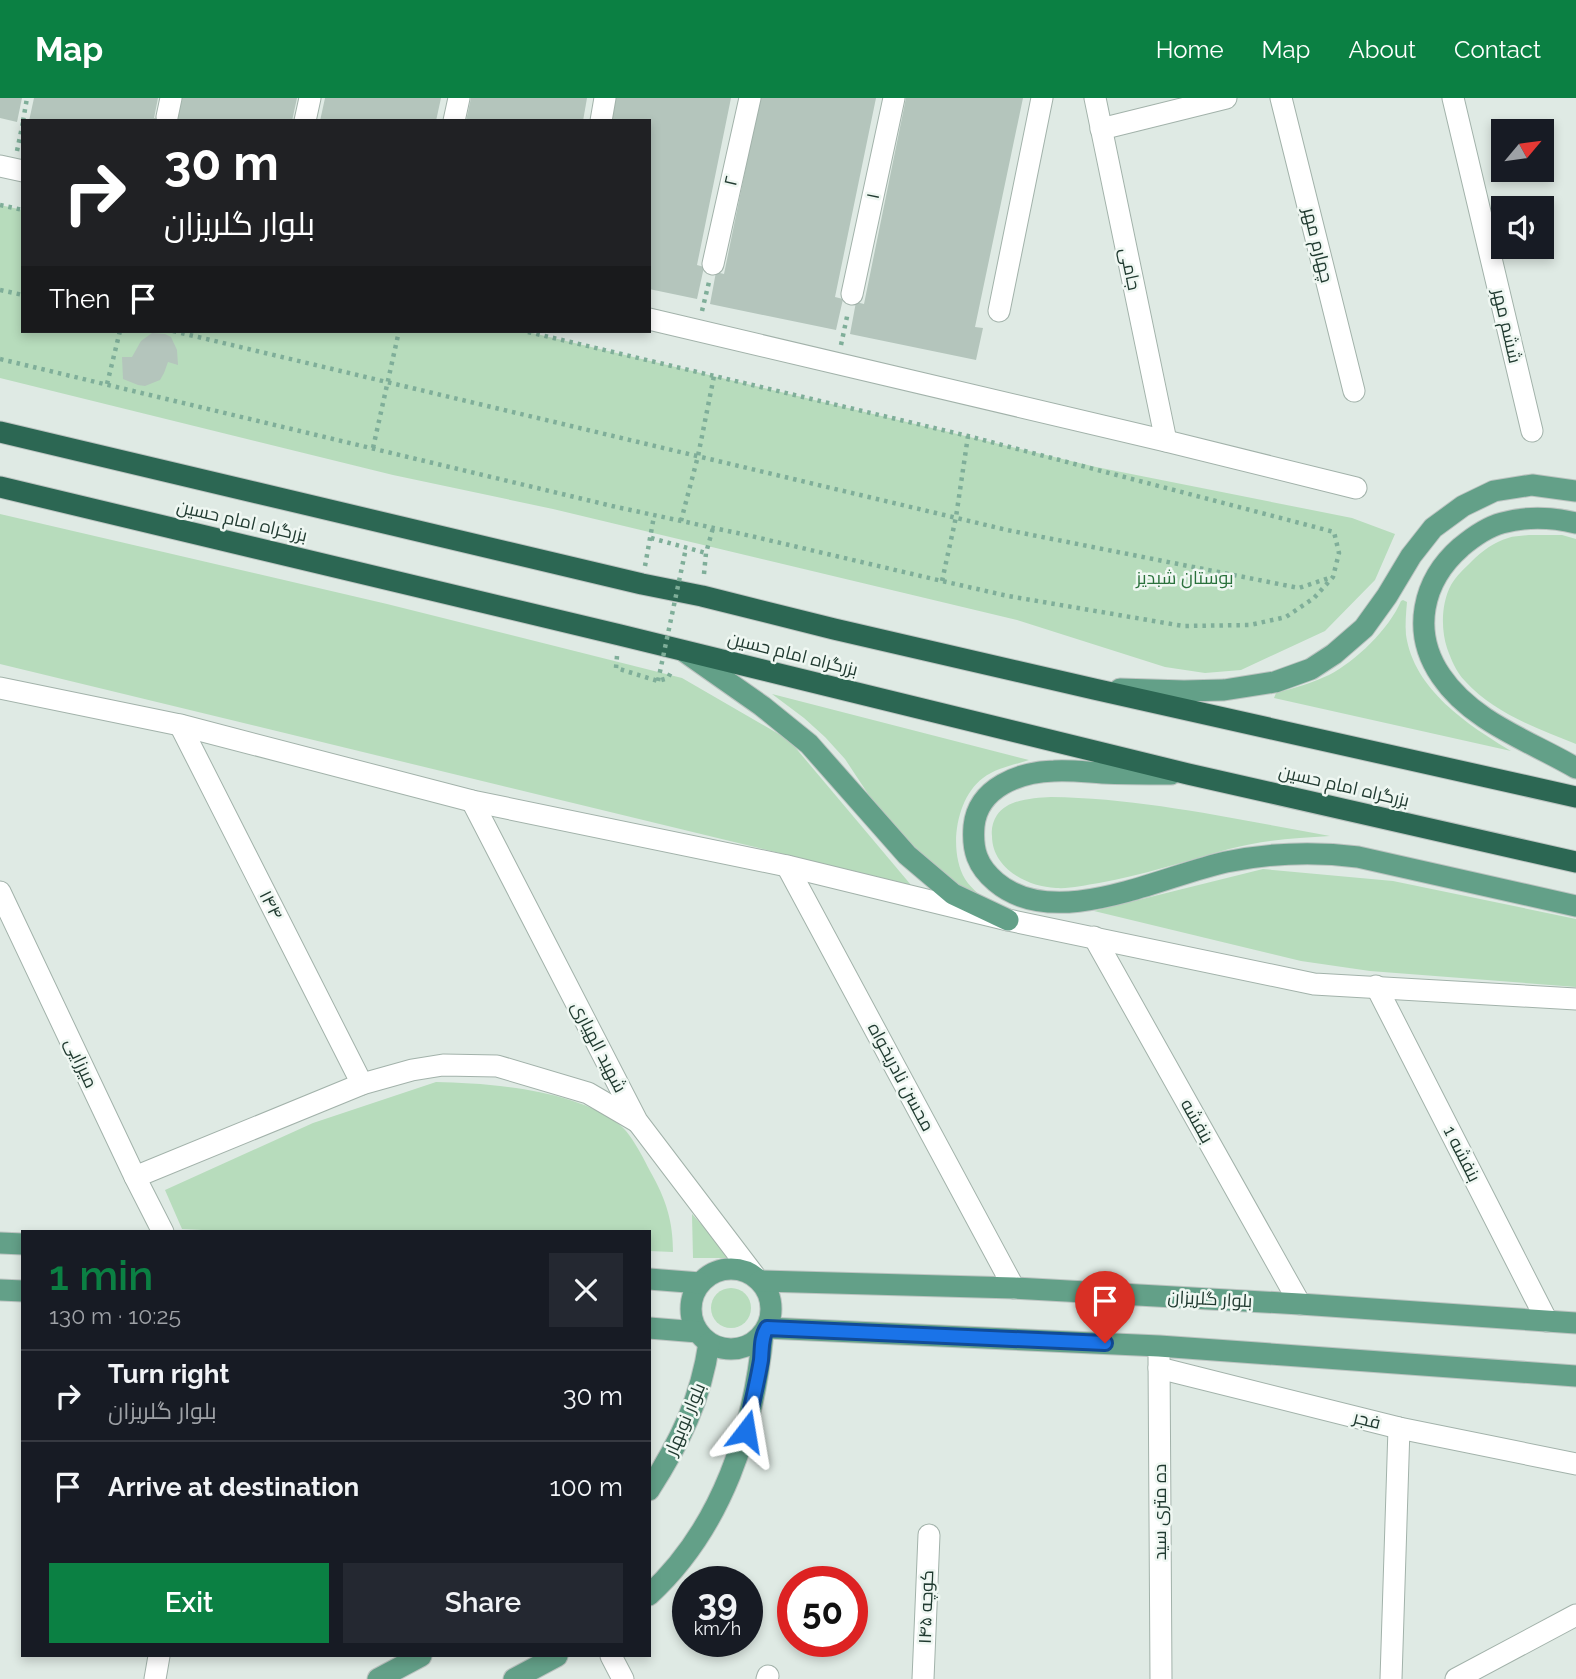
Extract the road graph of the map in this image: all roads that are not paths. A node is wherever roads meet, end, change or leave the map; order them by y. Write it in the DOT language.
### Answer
graph roads {
  1 [pos="310,98"];
  2 [pos="459,98"];
  3 [pos="606,98"];
  4 [pos="750,98"];
  5 [pos="894,98"];
  6 [pos="1042,98"];
  7 [pos="1095,98"];
  8 [pos="1226,98"];
  9 [pos="1281,98"];
  10 [pos="1453,98"];
  11 [pos="305,119"];
  12 [pos="454,119"];
  13 [pos="601,119"];
  14 [pos="1101,129"];
  15 [pos="0,166"];
  16 [pos="21,171"];
  17 [pos="713,264"];
  18 [pos="852,295"];
  19 [pos="999,310"];
  20 [pos="651,319"];
  21 [pos="1354,391"];
  22 [pos="1532,431"];
  23 [pos="0,432"];
  24 [pos="1166,440"];
  25 [pos="0,486"];
  26 [pos="1356,488"];
  27 [pos="1576,491"];
  28 [pos="1576,523"];
  29 [pos="683,650"];
  30 [pos="0,688"];
  31 [pos="1094,689"];
  32 [pos="180,726"];
  33 [pos="1576,768"];
  34 [pos="1188,774"];
  35 [pos="1576,797"];
  36 [pos="472,800"];
  37 [pos="1576,862"];
  38 [pos="787,866"];
  39 [pos="0,892"];
  40 [pos="1576,906"];
  41 [pos="1008,920"];
  42 [pos="1094,937"];
  43 [pos="1376,986"];
  44 [pos="1576,999"];
  45 [pos="362,1084"];
  46 [pos="637,1121"];
  47 [pos="135,1177"];
  48 [pos="162,1230"];
  49 [pos="0,1243"];
  50 [pos="21,1244"];
  51 [pos="757,1278"];
  52 [pos="651,1279"];
  53 [pos="700,1283"];
  54 [pos="1014,1288"];
  55 [pos="0,1290"];
  56 [pos="21,1291"];
  57 [pos="1300,1304"];
  58 [pos="1547,1321"];
  59 [pos="1576,1323"];
  60 [pos="651,1328"];
  61 [pos="765,1330"];
  62 [pos="704,1337"];
  63 [pos="1159,1346"];
  64 [pos="1159,1367"];
  65 [pos="1576,1376"];
  66 [pos="1399,1428"];
  67 [pos="1576,1464"];
  68 [pos="651,1487"];
  69 [pos="929,1535"];
  70 [pos="651,1593"];
  71 [pos="1576,1615"];
  72 [pos="159,1657"];
  73 [pos="555,1657"];
  74 [pos="612,1657"];
  75 [pos="410,1659"];
  76 [pos="155,1679"];
  77 [pos="378,1679"];
  78 [pos="514,1679"];
  79 [pos="623,1679"];
  80 [pos="923,1679"];
  81 [pos="1161,1679"];
  82 [pos="1391,1679"];
  83 [pos="1456,1679"];
  1 -- 11 [label="street"];
  2 -- 12 [label="street"];
  3 -- 13 [label="street"];
  4 -- 17 [label="street, ۲"];
  5 -- 18 [label="street, ۱"];
  6 -- 19 [label="street"];
  7 -- 14 [label="street, جامی"];
  8 -- 14 [label="street"];
  9 -- 21 [label="street, چهارم مهر"];
  10 -- 22 [label="street, ششم مهر"];
  14 -- 24 [label="street, جامی"];
  15 -- 16 [label="street"];
  20 -- 24 [label="street"];
  23 -- 31 [label="highway, بزرگراه امام حسین"];
  24 -- 26 [label="street"];
  25 -- 29 [label="highway, بزرگراه امام حسین"];
  27 -- 31 [label="main road"];
  28 -- 33 [label="main road"];
  29 -- 34 [label="highway, بزرگراه امام حسین"];
  29 -- 41 [label="main road"];
  30 -- 32 [label="street"];
  31 -- 35 [label="highway, بزرگراه امام حسین"];
  32 -- 36 [label="street"];
  32 -- 45 [label="street, ۱۴۴"];
  34 -- 37 [label="highway, بزرگراه امام حسین"];
  34 -- 40 [label="main road"];
  36 -- 38 [label="street"];
  36 -- 46 [label="street, شهید الهیاری"];
  38 -- 41 [label="street"];
  38 -- 54 [label="street, محسن نادریخواه"];
  39 -- 47 [label="street, میرزایی"];
  41 -- 42 [label="street"];
  42 -- 43 [label="street"];
  42 -- 57 [label="street, بنفشه"];
  43 -- 44 [label="street"];
  43 -- 58 [label="street, بنفشه 1"];
  45 -- 46 [label="street"];
  45 -- 47 [label="street"];
  46 -- 51 [label="street, شهید الهیاری"];
  47 -- 48 [label="street, میرزایی"];
  49 -- 50 [label="main road"];
  51 -- 53 [label="main road"];
  51 -- 54 [label="main road, بلوار گلریزان"];
  51 -- 61 [label="main road"];
  52 -- 53 [label="main road"];
  53 -- 62 [label="main road"];
  54 -- 57 [label="main road, بلوار گلریزان"];
  55 -- 56 [label="main road"];
  57 -- 58 [label="main road, بلوار گلریزان"];
  58 -- 59 [label="main road, بلوار گلریزان"];
  60 -- 62 [label="main road"];
  61 -- 62 [label="main road"];
  61 -- 63 [label="main road"];
  61 -- 70 [label="main road"];
  62 -- 68 [label="main road, بلوار نوبهار"];
  63 -- 64 [label="street, ده متری سید"];
  63 -- 65 [label="main road"];
  64 -- 66 [label="street, فجر"];
  64 -- 81 [label="street, ده متری سید"];
  66 -- 67 [label="street, فجر"];
  66 -- 82 [label="street"];
  69 -- 80 [label="street, کوچه ۱۴۵"];
  71 -- 83 [label="street"];
  72 -- 76 [label="street"];
  73 -- 78 [label="main road"];
  74 -- 79 [label="street"];
  75 -- 77 [label="main road"];
}
